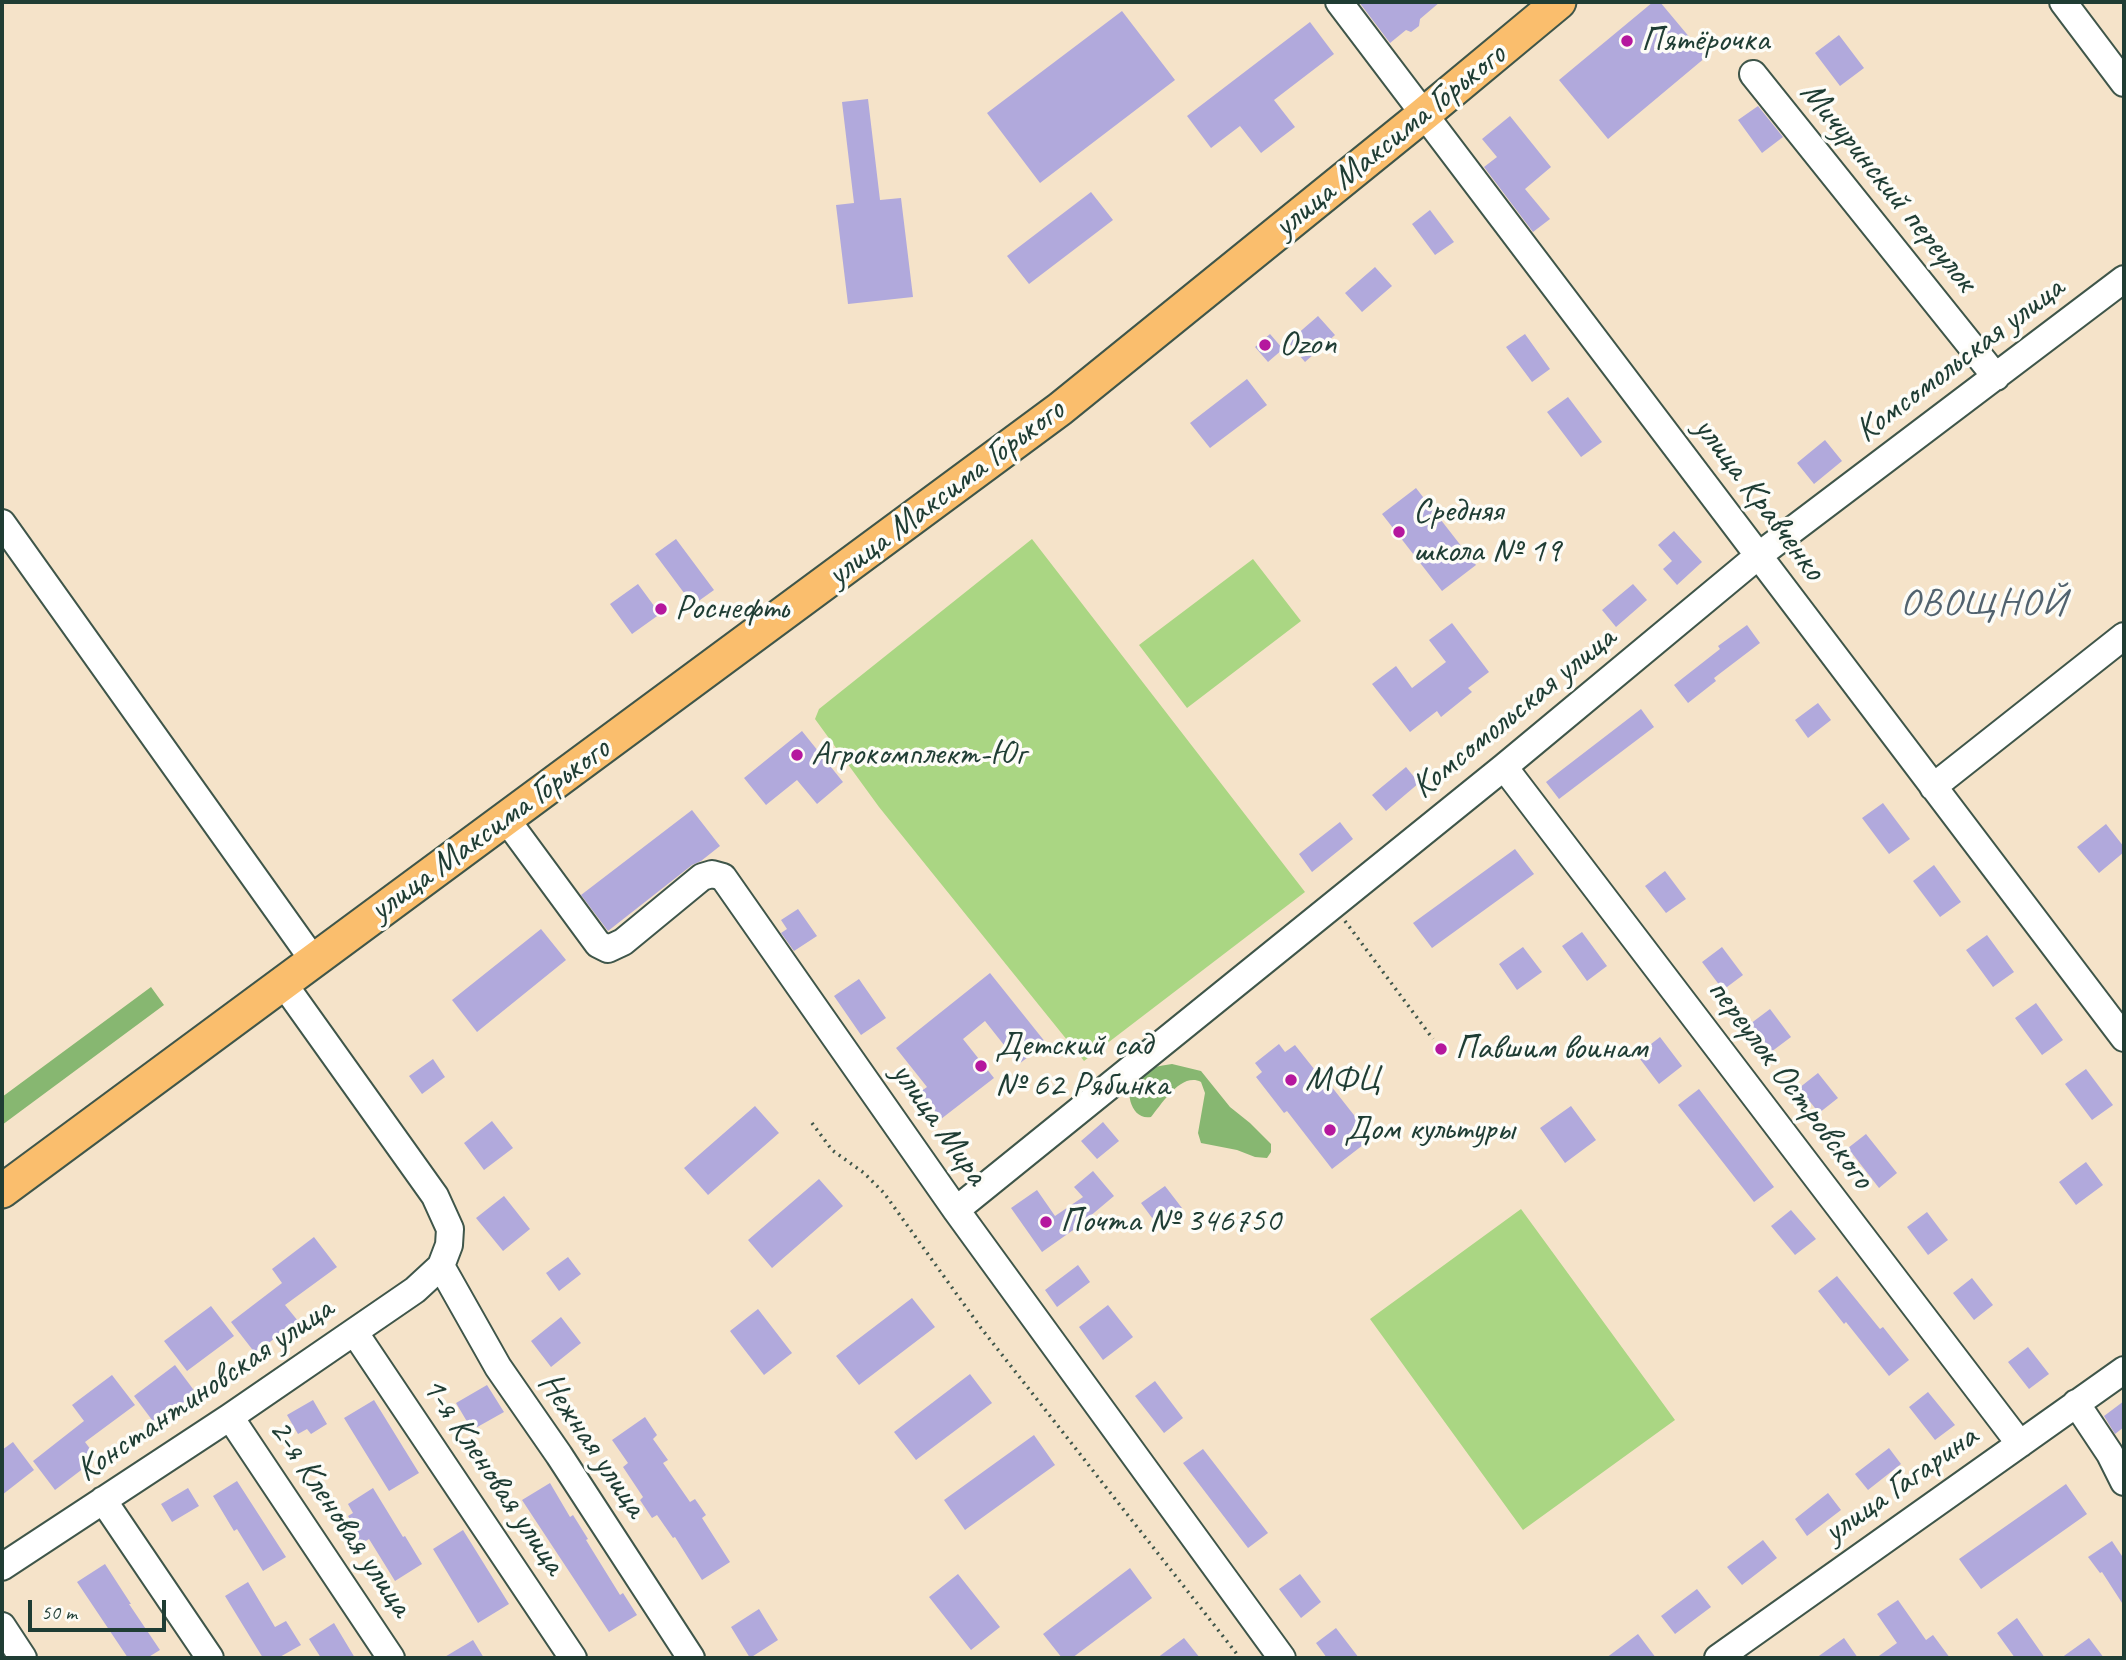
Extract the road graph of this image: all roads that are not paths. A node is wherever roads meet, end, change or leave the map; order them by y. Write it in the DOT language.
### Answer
graph roads {
  1 [pos="1339,2"];
  2 [pos="1559,2"];
  3 [pos="2063,2"];
  4 [pos="1753,74"];
  5 [pos="2124,83"];
  6 [pos="1423,115"];
  7 [pos="2124,279"];
  8 [pos="1996,377"];
  9 [pos="2,523"];
  10 [pos="1758,556"];
  11 [pos="2124,636"];
  12 [pos="1504,767"];
  13 [pos="1933,787"];
  14 [pos="506,819"];
  15 [pos="314,961"];
  16 [pos="283,984"];
  17 [pos="2115,1012"];
  18 [pos="2124,1038"];
  19 [pos="2,1191"];
  20 [pos="956,1210"];
  21 [pos="441,1266"];
  22 [pos="355,1333"];
  23 [pos="2124,1370"];
  24 [pos="2077,1404"];
  25 [pos="230,1418"];
  26 [pos="2020,1444"];
  27 [pos="2124,1482"];
  28 [pos="103,1500"];
  29 [pos="2,1567"];
  30 [pos="2,1626"];
  31 [pos="23,1658"];
  32 [pos="210,1658"];
  33 [pos="391,1658"];
  34 [pos="573,1658"];
  35 [pos="691,1658"];
  36 [pos="1282,1658"];
  37 [pos="1718,1658"];
  1 -- 6 [label="street, улица Кравченко"];
  2 -- 6 [label="main road, улица Максима Горького"];
  3 -- 5 [label="street"];
  4 -- 8 [label="street, Мичуринский переулок"];
  6 -- 10 [label="street, улица Кравченко"];
  6 -- 14 [label="main road, улица Максима Горького"];
  7 -- 8 [label="street, Комсомольская улица"];
  8 -- 10 [label="street, Комсомольская улица"];
  9 -- 15 [label="street"];
  10 -- 12 [label="street, Комсомольская улица"];
  10 -- 13 [label="street, улица Кравченко"];
  11 -- 13 [label="street"];
  12 -- 20 [label="street, Комсомольская улица"];
  12 -- 26 [label="street, переулок Островского"];
  13 -- 17 [label="street, улица Кравченко"];
  14 -- 15 [label="main road, улица Максима Горького"];
  14 -- 20 [label="street, улица Мира"];
  15 -- 16 [label="main road, улица Максима Горького"];
  16 -- 19 [label="main road, улица Максима Горького"];
  16 -- 21 [label="street"];
  17 -- 18 [label="street, улица Кравченко"];
  20 -- 36 [label="street, улица Мира"];
  21 -- 22 [label="street, Константиновская улица"];
  21 -- 35 [label="street, Нежная улица"];
  22 -- 25 [label="street, Константиновская улица"];
  22 -- 34 [label="street, 1-я Кленовая улица"];
  23 -- 24 [label="street, улица Гагарина"];
  24 -- 26 [label="street, улица Гагарина"];
  24 -- 27 [label="street"];
  25 -- 28 [label="street, Константиновская улица"];
  25 -- 33 [label="street, 2-я Кленовая улица"];
  26 -- 37 [label="street, улица Гагарина"];
  28 -- 29 [label="street, Константиновская улица"];
  28 -- 32 [label="street"];
  30 -- 31 [label="street"];
}
